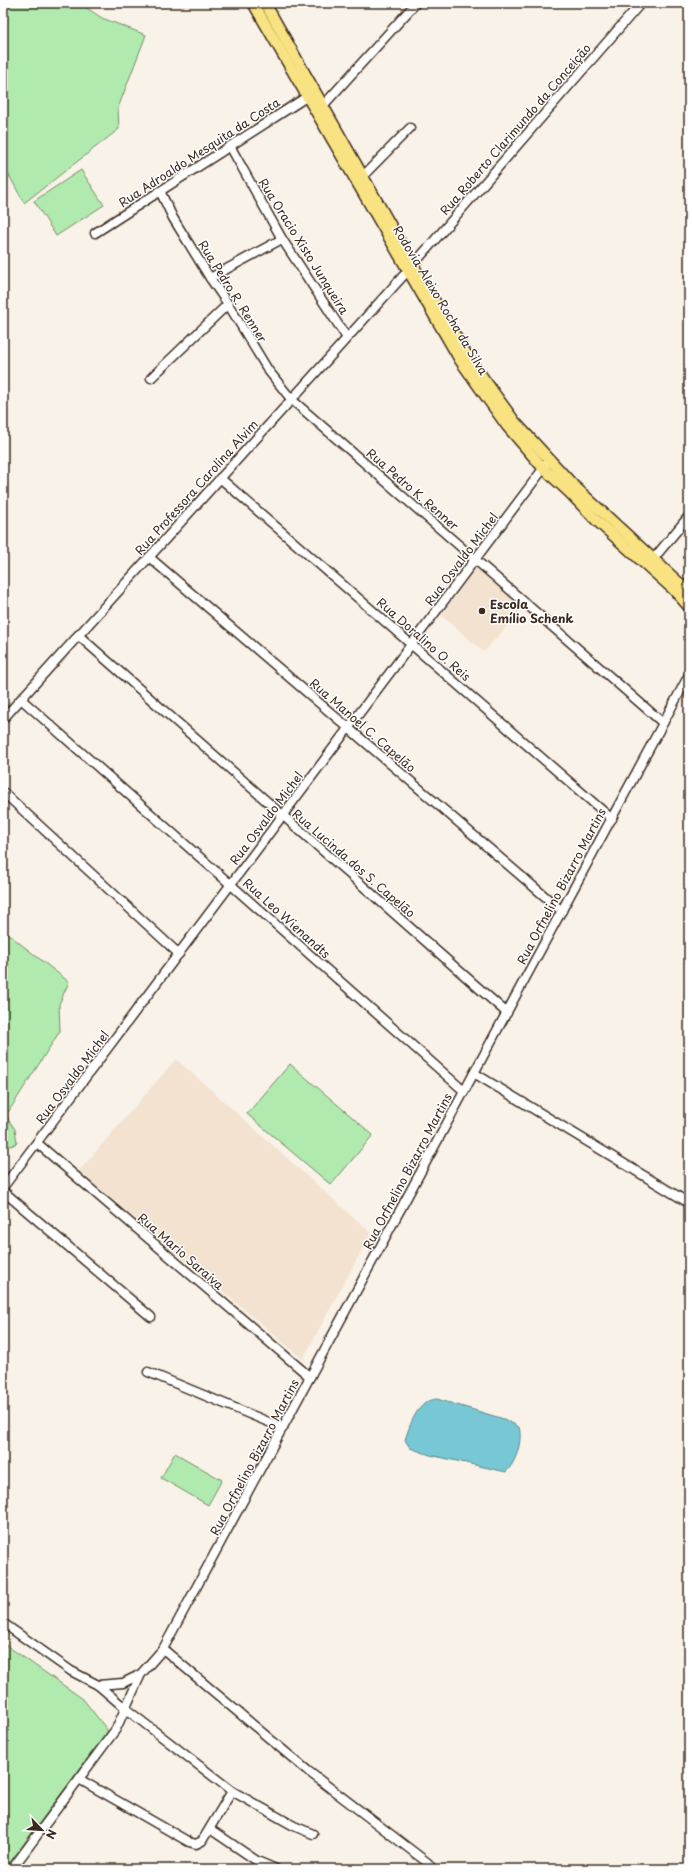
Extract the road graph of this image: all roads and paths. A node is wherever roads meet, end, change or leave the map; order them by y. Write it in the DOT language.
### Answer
graph roads {
  1 [pos="253,3"];
  2 [pos="265,3"];
  3 [pos="416,3"];
  4 [pos="641,3"];
  5 [pos="311,94"];
  6 [pos="320,109"];
  7 [pos="410,128"];
  8 [pos="230,146"];
  9 [pos="363,176"];
  10 [pos="160,191"];
  11 [pos="95,233"];
  12 [pos="282,239"];
  13 [pos="411,267"];
  14 [pos="210,278"];
  15 [pos="228,304"];
  16 [pos="347,338"];
  17 [pos="151,378"];
  18 [pos="291,399"];
  19 [pos="546,465"];
  20 [pos="220,478"];
  21 [pos="689,516"];
  22 [pos="150,557"];
  23 [pos="475,560"];
  24 [pos="650,563"];
  25 [pos="689,592"];
  26 [pos="689,607"];
  27 [pos="78,635"];
  28 [pos="412,645"];
  29 [pos="689,676"];
  30 [pos="21,699"];
  31 [pos="3,719"];
  32 [pos="663,724"];
  33 [pos="349,728"];
  34 [pos="3,792"];
  35 [pos="283,816"];
  36 [pos="612,819"];
  37 [pos="231,885"];
  38 [pos="562,911"];
  39 [pos="179,954"];
  40 [pos="507,1013"];
  41 [pos="474,1073"];
  42 [pos="464,1091"];
  43 [pos="37,1143"];
  44 [pos="3,1190"];
  45 [pos="689,1203"];
  46 [pos="151,1317"];
  47 [pos="148,1372"];
  48 [pos="310,1377"];
  49 [pos="282,1428"];
  50 [pos="3,1623"];
  51 [pos="163,1649"];
  52 [pos="142,1674"];
  53 [pos="98,1685"];
  54 [pos="126,1709"];
  55 [pos="79,1779"];
  56 [pos="232,1791"];
  57 [pos="210,1829"];
  58 [pos="313,1834"];
  59 [pos="12,1869"];
  60 [pos="276,1869"];
  61 [pos="432,1869"];
  1 -- 5 [label="main road, Rodovia Aleixo Rocha da Silva"];
  2 -- 5 [label="main road, Rodovia Aleixo Rocha da Silva"];
  3 -- 6 [label="street"];
  4 -- 13 [label="street, Rua Roberto Clarimundo da Conceição"];
  5 -- 6 [label="main road, Rodovia Aleixo Rocha da Silva"];
  5 -- 8 [label="street, Rua Adroaldo Mesquita da Costa"];
  6 -- 9 [label="main road, Rodovia Aleixo Rocha da Silva"];
  6 -- 13 [label="main road, Rodovia Aleixo Rocha da Silva"];
  7 -- 9 [label="street"];
  8 -- 10 [label="street, Rua Adroaldo Mesquita da Costa"];
  8 -- 12 [label="street, Rua Oracio Xisto Junqueira"];
  9 -- 13 [label="main road, Rodovia Aleixo Rocha da Silva"];
  10 -- 11 [label="street, Rua Adroaldo Mesquita da Costa"];
  10 -- 14 [label="street, Rua Pedro R. Renner"];
  12 -- 14 [label="street"];
  12 -- 16 [label="street, Rua Oracio Xisto Junqueira"];
  13 -- 16 [label="street, Rua Professora Carolina Alvim"];
  13 -- 19 [label="main road, Rodovia Aleixo Rocha da Silva"];
  14 -- 15 [label="street, Rua Pedro R. Renner"];
  15 -- 17 [label="street"];
  15 -- 18 [label="street, Rua Pedro R. Renner"];
  16 -- 18 [label="street, Rua Professora Carolina Alvim"];
  18 -- 20 [label="street, Rua Professora Carolina Alvim"];
  18 -- 23 [label="street, Rua Pedro K. Renner"];
  19 -- 23 [label="street, Rua Osvaldo Michel"];
  19 -- 24 [label="main road, Rodovia Aleixo Rocha da Silva"];
  20 -- 22 [label="street, Rua Professora Carolina Alvim"];
  20 -- 28 [label="street, Rua Doralino O. Reis"];
  21 -- 24 [label="street"];
  22 -- 27 [label="street, Rua Professora Carolina Alvim"];
  22 -- 33 [label="street, Rua Manoel C. Capelão"];
  23 -- 28 [label="street, Rua Osvaldo Michel"];
  23 -- 32 [label="street, Rua Pedro K. Renner"];
  24 -- 25 [label="main road, Rodovia Aleixo Rocha da Silva"];
  24 -- 26 [label="main road, Rodovia Aleixo Rocha da Silva"];
  27 -- 30 [label="street, Rua Professora Carolina Alvim"];
  27 -- 35 [label="street, Rua Lucinda dos S. Capelão"];
  28 -- 33 [label="street, Rua Osvaldo Michel"];
  28 -- 36 [label="street, Rua Doralino O. Reis"];
  29 -- 32 [label="street, Rua Orfnelino Bizarro Martins"];
  30 -- 31 [label="street, Rua Professora Carolina Alvim"];
  30 -- 37 [label="street, Rua Leo Wienandts"];
  32 -- 36 [label="street, Rua Orfnelino Bizarro Martins"];
  33 -- 35 [label="street, Rua Osvaldo Michel"];
  33 -- 38 [label="street, Rua Manoel C. Capelão"];
  34 -- 39 [label="street"];
  35 -- 37 [label="street, Rua Osvaldo Michel"];
  35 -- 40 [label="street, Rua Lucinda dos S. Capelão"];
  36 -- 38 [label="street, Rua Orfnelino Bizarro Martins"];
  37 -- 39 [label="street, Rua Osvaldo Michel"];
  37 -- 42 [label="street, Rua Leo Wienandts"];
  38 -- 40 [label="street, Rua Orfnelino Bizarro Martins"];
  39 -- 43 [label="street, Rua Osvaldo Michel"];
  40 -- 41 [label="street, Rua Orfnelino Bizarro Martins"];
  41 -- 42 [label="street, Rua Orfnelino Bizarro Martins"];
  41 -- 45 [label="street"];
  42 -- 48 [label="street, Rua Orfnelino Bizarro Martins"];
  43 -- 44 [label="street, Rua Osvaldo Michel"];
  43 -- 48 [label="street, Rua Mario Saraiva"];
  44 -- 46 [label="street"];
  47 -- 49 [label="street"];
  48 -- 49 [label="street, Rua Orfnelino Bizarro Martins"];
  49 -- 51 [label="street, Rua Orfnelino Bizarro Martins"];
  50 -- 53 [label="street"];
  51 -- 52 [label="street, Rua Orfnelino Bizarro Martins"];
  51 -- 61 [label="street"];
  52 -- 53 [label="street"];
  52 -- 54 [label="street"];
  53 -- 54 [label="street"];
  54 -- 55 [label="street"];
  54 -- 56 [label="street"];
  55 -- 57 [label="street"];
  55 -- 59 [label="street"];
  56 -- 57 [label="street"];
  56 -- 58 [label="street"];
  57 -- 60 [label="street"];
}
